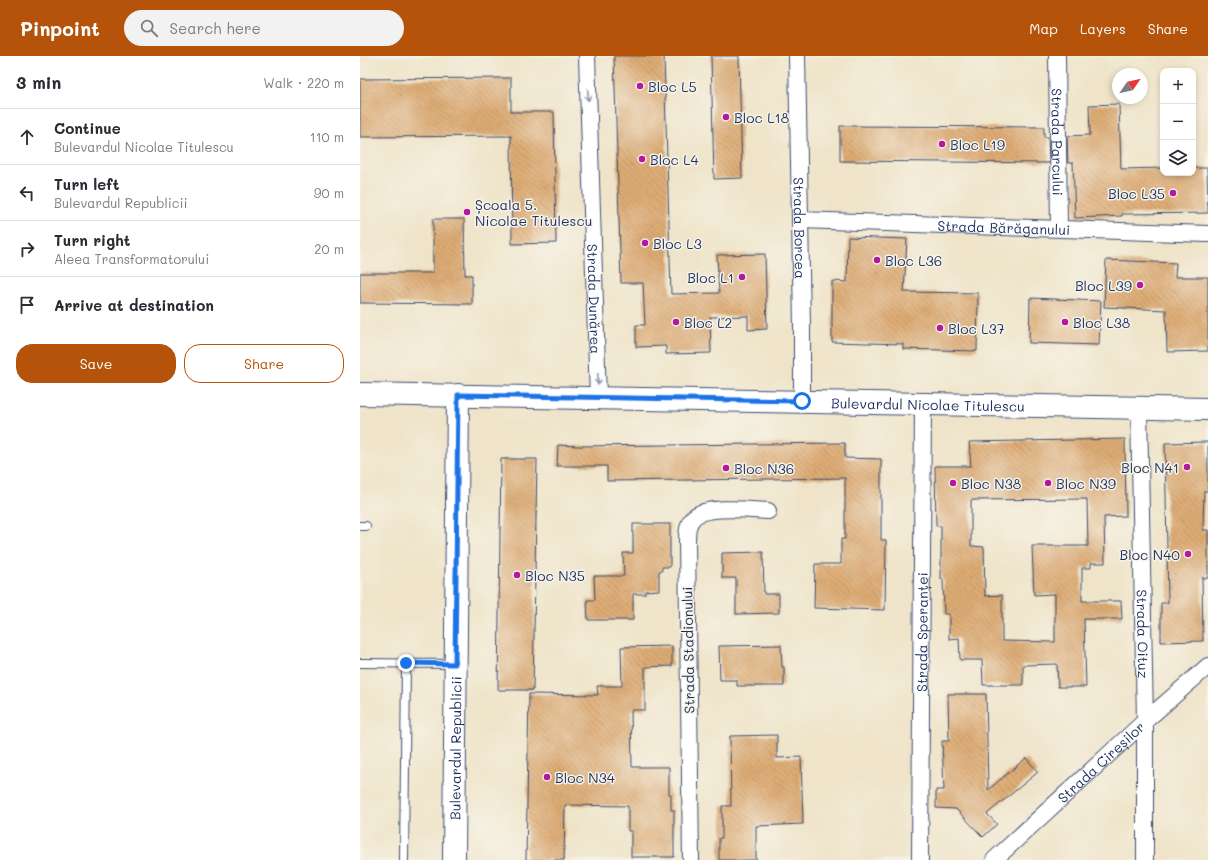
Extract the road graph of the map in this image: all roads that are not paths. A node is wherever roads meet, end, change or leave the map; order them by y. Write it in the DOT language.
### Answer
graph roads {
  1 [pos="586,56"];
  2 [pos="797,56"];
  3 [pos="1057,56"];
  4 [pos="800,220"];
  5 [pos="1058,228"];
  6 [pos="1208,234"];
  7 [pos="360,394"];
  8 [pos="458,395"];
  9 [pos="598,398"];
  10 [pos="802,401"];
  11 [pos="923,404"];
  12 [pos="1139,409"];
  13 [pos="1208,409"];
  14 [pos="768,511"];
  15 [pos="360,663"];
  16 [pos="406,663"];
  17 [pos="455,664"];
  18 [pos="1208,666"];
  19 [pos="1145,721"];
  20 [pos="404,860"];
  21 [pos="454,860"];
  22 [pos="692,860"];
  23 [pos="920,860"];
  24 [pos="994,860"];
  25 [pos="1145,860"];
  1 -- 9 [label="street, Strada Dunărea, one-way"];
  2 -- 4 [label="street, Strada Borcea"];
  3 -- 5 [label="street, Strada Parcului"];
  4 -- 5 [label="street, Strada Bărăganului"];
  4 -- 10 [label="street, Strada Borcea"];
  5 -- 6 [label="street, Strada Bărăganului"];
  7 -- 8 [label="main road, Bulevardul Nicolae Titulescu"];
  8 -- 9 [label="main road, Bulevardul Nicolae Titulescu"];
  8 -- 17 [label="main road, Bulevardul Republicii"];
  9 -- 10 [label="main road, Bulevardul Nicolae Titulescu"];
  10 -- 11 [label="main road, Bulevardul Nicolae Titulescu"];
  11 -- 12 [label="main road, Bulevardul Nicolae Titulescu"];
  11 -- 23 [label="street, Strada Speranței"];
  12 -- 13 [label="main road, Bulevardul Nicolae Titulescu"];
  12 -- 19 [label="street, Strada Oituz"];
  14 -- 22 [label="street, Strada Stadionului"];
  15 -- 16 [label="lane"];
  16 -- 17 [label="lane"];
  16 -- 20 [label="lane"];
  17 -- 21 [label="main road, Bulevardul Republicii"];
  18 -- 19 [label="street, Strada Cireșilor"];
  19 -- 24 [label="street, Strada Cireșilor"];
  19 -- 25 [label="street, Strada Oituz"];
}
